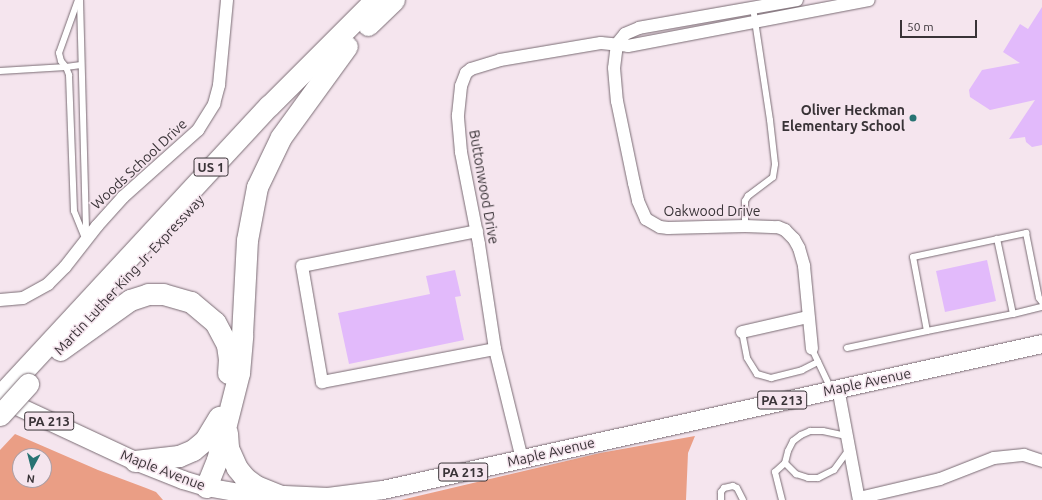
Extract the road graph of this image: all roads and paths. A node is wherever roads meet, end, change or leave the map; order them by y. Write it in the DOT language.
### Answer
graph roads {
  1 [pos="79,0"];
  2 [pos="227,0"];
  3 [pos="375,0"];
  4 [pos="394,0"];
  5 [pos="797,0"];
  6 [pos="869,0"];
  7 [pos="753,8"];
  8 [pos="755,21"];
  9 [pos="617,44"];
  10 [pos="347,46"];
  11 [pos="81,64"];
  12 [pos="66,67"];
  13 [pos="0,71"];
  14 [pos="744,226"];
  15 [pos="477,231"];
  16 [pos="997,239"];
  17 [pos="86,240"];
  18 [pos="1042,274"];
  19 [pos="1035,275"];
  20 [pos="0,300"];
  21 [pos="1042,302"];
  22 [pos="1042,307"];
  23 [pos="1013,314"];
  24 [pos="808,317"];
  25 [pos="927,331"];
  26 [pos="742,332"];
  27 [pos="1042,344"];
  28 [pos="847,348"];
  29 [pos="495,349"];
  30 [pos="812,349"];
  31 [pos="60,350"];
  32 [pos="818,362"];
  33 [pos="22,382"];
  34 [pos="834,389"];
  35 [pos="0,397"];
  36 [pos="0,415"];
  37 [pos="223,418"];
  38 [pos="848,442"];
  39 [pos="522,459"];
  40 [pos="135,461"];
  41 [pos="1042,461"];
  42 [pos="785,463"];
  43 [pos="206,488"];
  44 [pos="278,495"];
  45 [pos="859,499"];
  46 [pos="721,500"];
  47 [pos="743,500"];
  48 [pos="782,500"];
  1 -- 11 [label="lane"];
  1 -- 12 [label="lane"];
  2 -- 17 [label="street, Woods School Drive"];
  3 -- 33 [label="highway, Martin Luther King Jr. Expressway / US 1"];
  4 -- 10 [label="highway, Martin Luther King Jr. Expressway / US 1"];
  5 -- 7 [label="street"];
  6 -- 8 [label="street, Buttonwood Drive"];
  7 -- 8 [label="lane"];
  7 -- 9 [label="street"];
  8 -- 9 [label="street, Buttonwood Drive"];
  8 -- 14 [label="lane"];
  9 -- 14 [label="street, Oakwood Drive"];
  9 -- 15 [label="street, Buttonwood Drive"];
  10 -- 31 [label="highway, Martin Luther King Jr. Expressway / US 1"];
  10 -- 37 [label="highway"];
  11 -- 12 [label="lane"];
  11 -- 17 [label="lane"];
  12 -- 13 [label="lane"];
  12 -- 17 [label="lane"];
  14 -- 24 [label="street, Oakwood Drive"];
  15 -- 29 [label="street, Buttonwood Drive"];
  15 -- 29 [label="street"];
  16 -- 19 [label="lane"];
  16 -- 23 [label="lane"];
  16 -- 25 [label="lane"];
  17 -- 20 [label="street, Woods School Drive"];
  18 -- 19 [label="lane"];
  19 -- 21 [label="lane"];
  22 -- 23 [label="lane"];
  23 -- 25 [label="lane"];
  24 -- 26 [label="street"];
  24 -- 30 [label="street, Oakwood Drive"];
  25 -- 28 [label="lane"];
  26 -- 32 [label="lane"];
  27 -- 34 [label="main road, Maple Avenue / PA 213"];
  29 -- 39 [label="street, Buttonwood Drive"];
  30 -- 32 [label="lane"];
  31 -- 33 [label="highway, Martin Luther King Jr. Expressway / US 1"];
  31 -- 37 [label="highway"];
  32 -- 34 [label="lane"];
  33 -- 35 [label="highway, Martin Luther King Jr. Expressway / US 1"];
  33 -- 36 [label="highway, Martin Luther King Jr. Expressway / US 1, bridge"];
  34 -- 38 [label="street"];
  34 -- 39 [label="main road, Maple Avenue / PA 213"];
  35 -- 40 [label="main road, Maple Avenue / PA 213"];
  37 -- 40 [label="highway"];
  37 -- 43 [label="highway"];
  37 -- 44 [label="highway"];
  38 -- 42 [label="lane"];
  38 -- 42 [label="lane"];
  38 -- 45 [label="street"];
  39 -- 44 [label="main road, Maple Avenue / PA 213"];
  40 -- 43 [label="main road, Maple Avenue / PA 213"];
  41 -- 45 [label="street"];
  42 -- 48 [label="lane"];
  43 -- 44 [label="main road, Maple Avenue / PA 213"];
  46 -- 47 [label="lane"];
}
